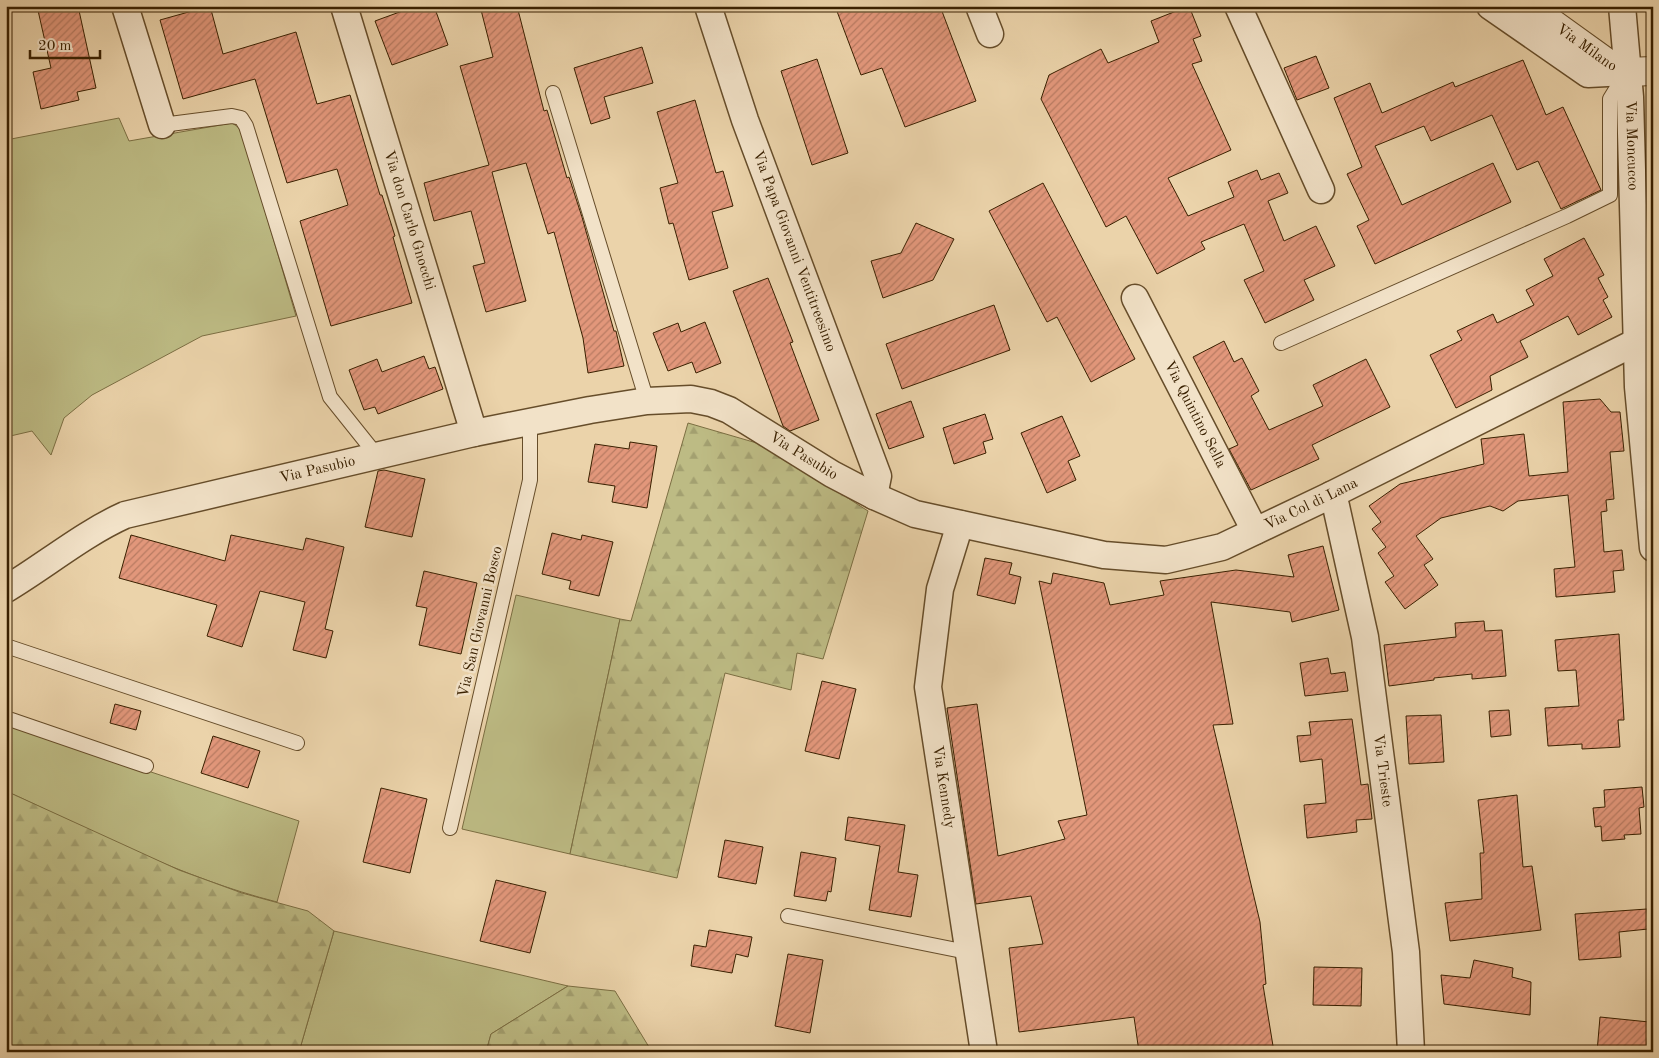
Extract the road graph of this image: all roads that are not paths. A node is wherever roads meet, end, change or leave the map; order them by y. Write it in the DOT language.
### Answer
graph roads {
  1 [pos="125,6"];
  2 [pos="344,6"];
  3 [pos="708,6"];
  4 [pos="979,6"];
  5 [pos="1238,6"];
  6 [pos="1490,6"];
  7 [pos="1528,6"];
  8 [pos="1622,6"];
  9 [pos="990,34"];
  10 [pos="1640,72"];
  11 [pos="553,94"];
  12 [pos="162,125"];
  13 [pos="1321,190"];
  14 [pos="1135,298"];
  15 [pos="1638,340"];
  16 [pos="1281,343"];
  17 [pos="647,401"];
  18 [pos="530,422"];
  19 [pos="474,434"];
  20 [pos="378,457"];
  21 [pos="1331,495"];
  22 [pos="874,496"];
  23 [pos="960,524"];
  24 [pos="1255,531"];
  25 [pos="1653,548"];
  26 [pos="6,589"];
  27 [pos="6,646"];
  28 [pos="6,718"];
  29 [pos="297,743"];
  30 [pos="146,766"];
  31 [pos="450,828"];
  32 [pos="788,916"];
  33 [pos="966,952"];
  34 [pos="984,1052"];
  35 [pos="1410,1052"];
  1 -- 12 [label="street"];
  2 -- 19 [label="street, Via don Carlo Gnocchi"];
  3 -- 22 [label="street, Via Papa Giovanni Ventitreesimo"];
  4 -- 9 [label="street"];
  5 -- 13 [label="street"];
  6 -- 10 [label="street"];
  7 -- 10 [label="street, Via Milano"];
  8 -- 10 [label="street, Via Moncucco"];
  10 -- 15 [label="street, Via Moncucco"];
  10 -- 16 [label="lane"];
  11 -- 17 [label="lane"];
  12 -- 20 [label="lane"];
  14 -- 24 [label="street, Via Quintino Sella"];
  15 -- 21 [label="street, Via Col di Lana"];
  15 -- 25 [label="street, Via Moncucco"];
  17 -- 18 [label="street, Via Pasubio"];
  17 -- 22 [label="street, Via Pasubio"];
  18 -- 19 [label="street, Via Pasubio"];
  18 -- 31 [label="lane, Via San Giovanni Bosco"];
  19 -- 20 [label="street, Via Pasubio"];
  20 -- 26 [label="street, Via Pasubio"];
  21 -- 24 [label="street, Via Col di Lana"];
  21 -- 35 [label="street, Via Trieste"];
  22 -- 23 [label="street, Via Pasubio"];
  23 -- 24 [label="street, Via Col di Lana"];
  23 -- 33 [label="street, Via Kennedy"];
  27 -- 29 [label="lane"];
  28 -- 30 [label="lane"];
  32 -- 33 [label="lane"];
  33 -- 34 [label="street, Via Kennedy"];
}
